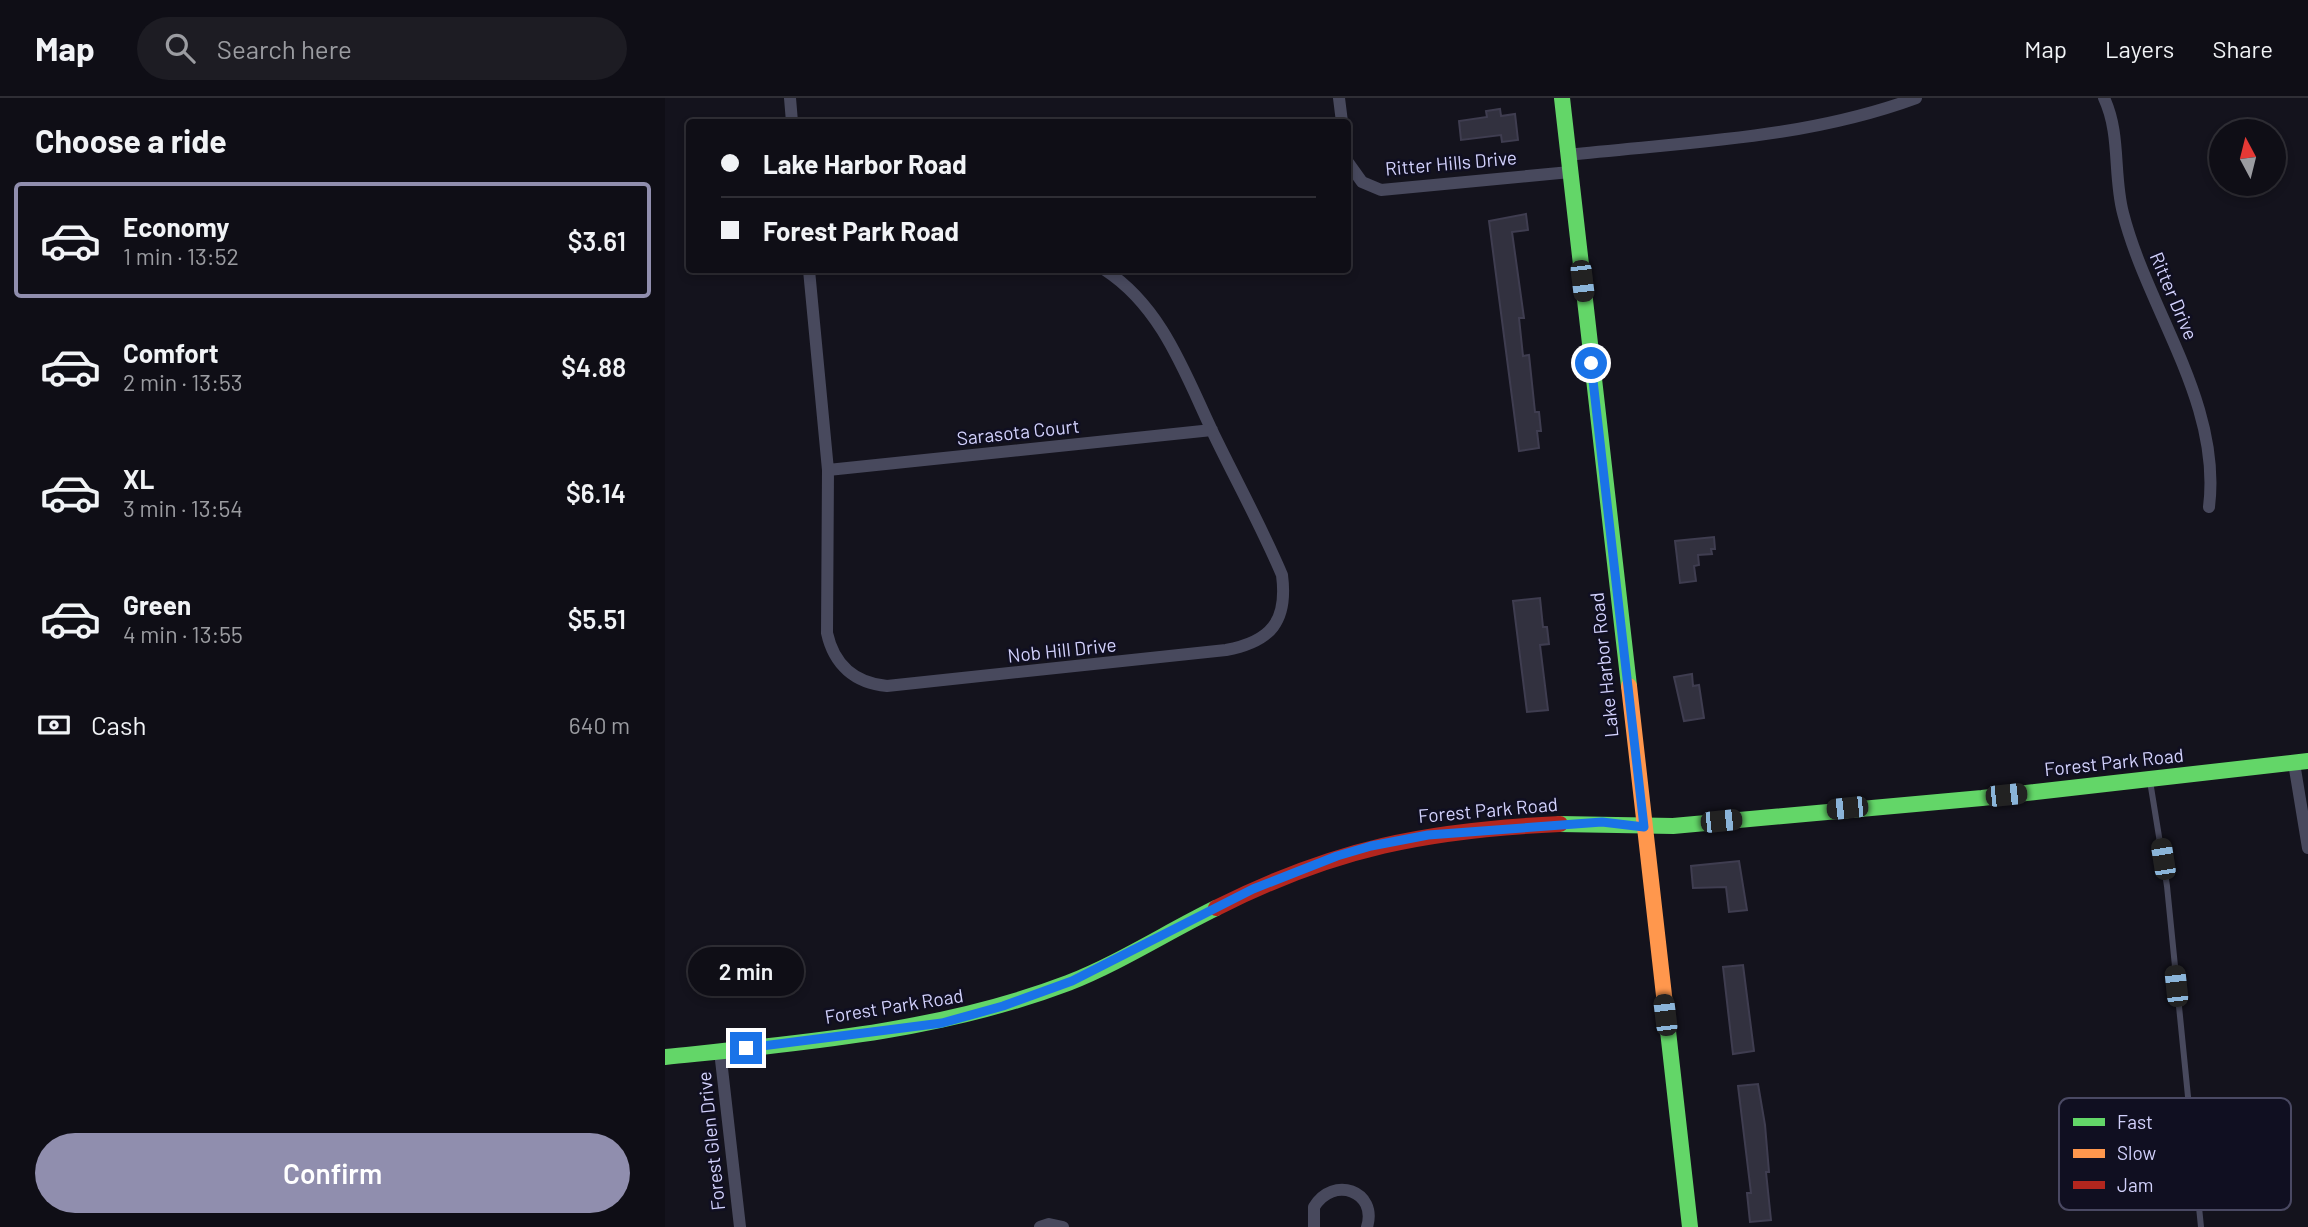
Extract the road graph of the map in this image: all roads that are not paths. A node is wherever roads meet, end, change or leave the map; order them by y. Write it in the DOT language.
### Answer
graph roads {
  1 [pos="790,98"];
  2 [pos="1339,98"];
  3 [pos="1562,98"];
  4 [pos="1916,98"];
  5 [pos="2104,98"];
  6 [pos="792,119"];
  7 [pos="1342,119"];
  8 [pos="1568,155"];
  9 [pos="1351,168"];
  10 [pos="1570,172"];
  11 [pos="809,273"];
  12 [pos="1109,273"];
  13 [pos="1212,430"];
  14 [pos="828,470"];
  15 [pos="2209,507"];
  16 [pos="2301,762"];
  17 [pos="2150,779"];
  18 [pos="1644,827"];
  19 [pos="2308,848"];
  20 [pos="720,1051"];
  21 [pos="665,1057"];
  22 [pos="2188,1098"];
  23 [pos="740,1227"];
  24 [pos="1040,1227"];
  25 [pos="1063,1227"];
  26 [pos="1314,1227"];
  27 [pos="1367,1227"];
  28 [pos="1690,1227"];
  1 -- 6 [label="street"];
  2 -- 7 [label="street"];
  3 -- 8 [label="street, Lake Harbor Road"];
  4 -- 8 [label="street"];
  5 -- 15 [label="street, Ritter Drive"];
  8 -- 10 [label="street, Lake Harbor Road"];
  9 -- 10 [label="street, Ritter Hills Drive"];
  10 -- 18 [label="street, Lake Harbor Road"];
  11 -- 14 [label="street, Nob Hill Drive"];
  12 -- 13 [label="street, Nob Hill Drive"];
  13 -- 14 [label="street, Sarasota Court"];
  13 -- 14 [label="street, Nob Hill Drive"];
  16 -- 17 [label="street, Forest Park Road"];
  16 -- 19 [label="street"];
  17 -- 18 [label="street, Forest Park Road"];
  17 -- 22 [label="lane"];
  18 -- 20 [label="street, Forest Park Road"];
  18 -- 28 [label="street, Lake Harbor Road"];
  20 -- 21 [label="street, Forest Park Road"];
  20 -- 23 [label="street, Forest Glen Drive"];
  24 -- 25 [label="street"];
  26 -- 27 [label="street"];
}
